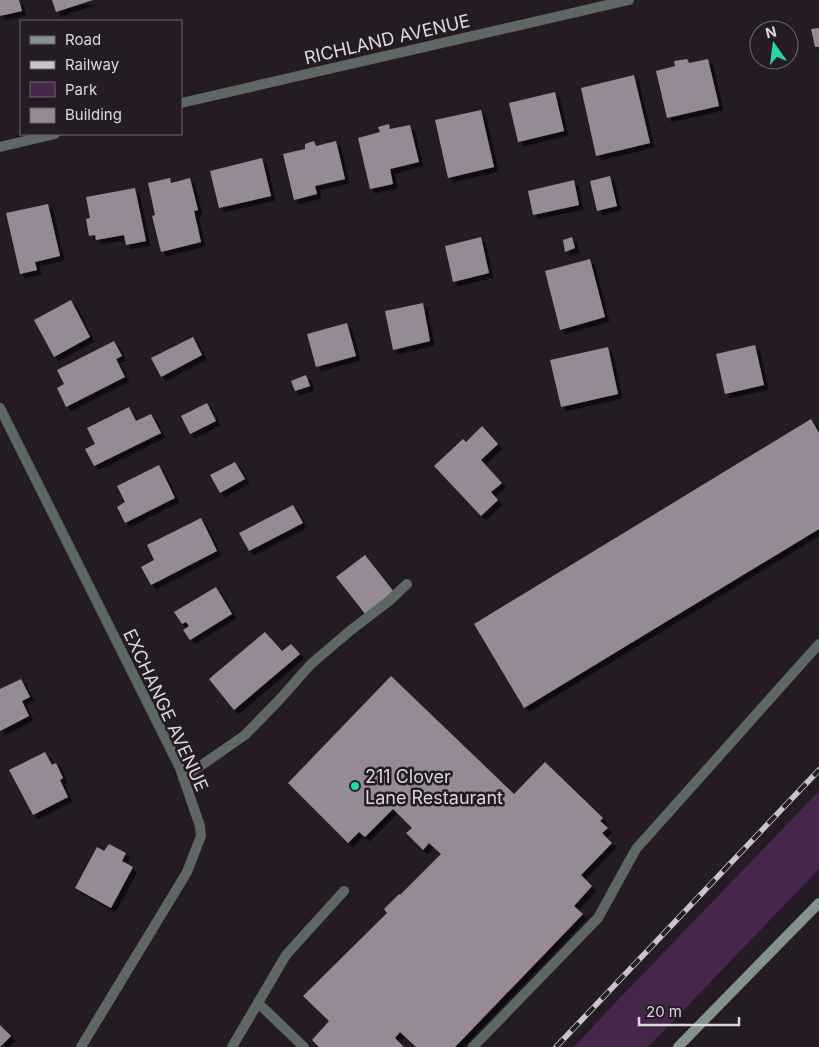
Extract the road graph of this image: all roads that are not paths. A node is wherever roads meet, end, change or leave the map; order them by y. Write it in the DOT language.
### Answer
graph roads {
  1 [pos="629,0"];
  2 [pos="182,103"];
  3 [pos="51,135"];
  4 [pos="0,147"];
  5 [pos="0,408"];
  6 [pos="407,584"];
  7 [pos="819,644"];
  8 [pos="183,778"];
  9 [pos="344,891"];
  10 [pos="819,903"];
  11 [pos="258,1002"];
  12 [pos="81,1047"];
  13 [pos="232,1047"];
  14 [pos="304,1047"];
  15 [pos="473,1047"];
  16 [pos="678,1047"];
  1 -- 2 [label="street, RICHLAND AVENUE"];
  3 -- 4 [label="street"];
  5 -- 8 [label="street, EXCHANGE AVENUE"];
  6 -- 8 [label="street"];
  7 -- 15 [label="street"];
  8 -- 12 [label="street, EXCHANGE AVENUE"];
  9 -- 11 [label="street"];
  10 -- 16 [label="main road"];
  11 -- 13 [label="street"];
  11 -- 14 [label="street"];
}
